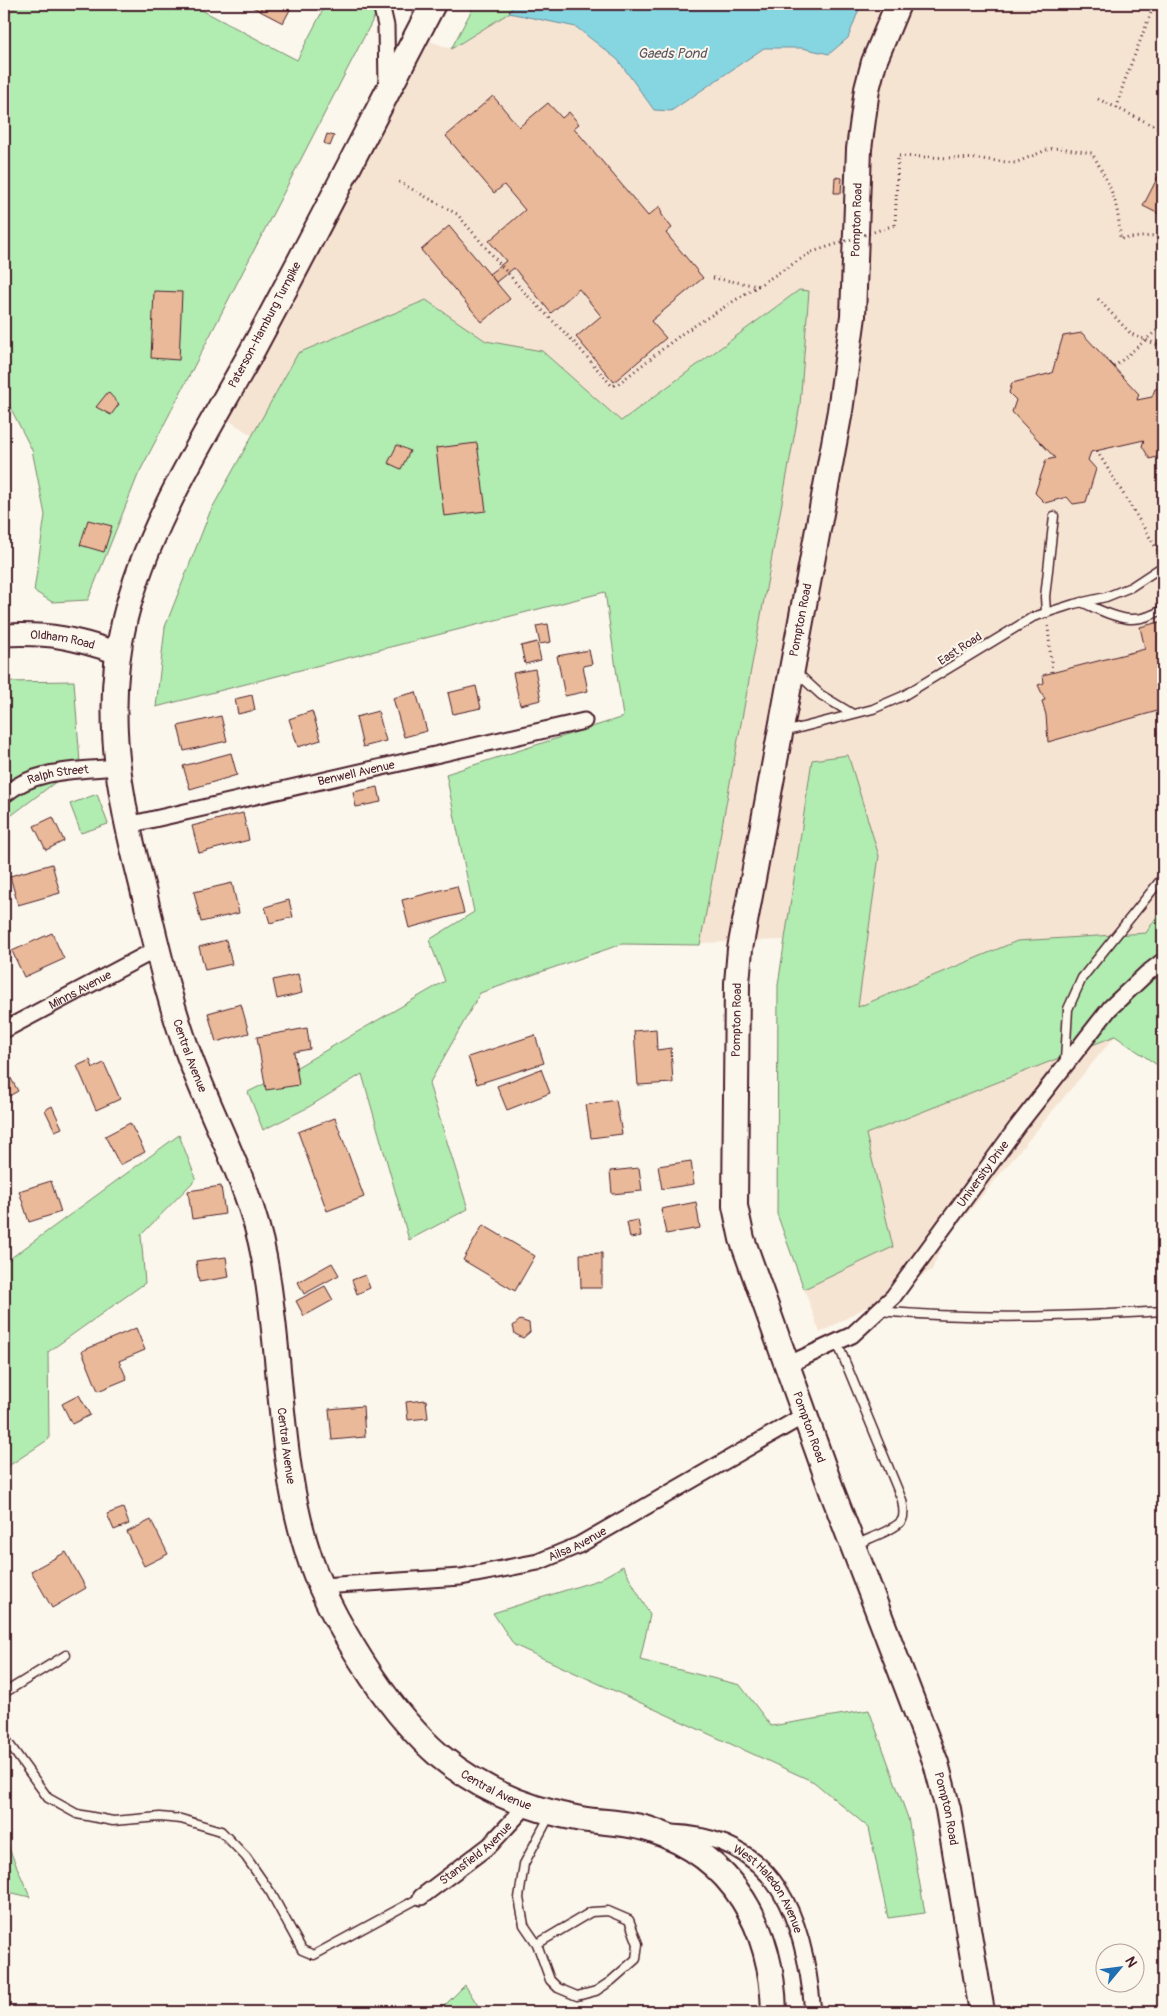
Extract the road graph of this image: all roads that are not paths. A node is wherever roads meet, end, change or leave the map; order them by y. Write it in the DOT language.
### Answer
graph roads {
  1 [pos="381,4"];
  2 [pos="433,4"];
  3 [pos="898,4"];
  4 [pos="387,92"];
  5 [pos="1054,516"];
  6 [pos="1163,566"];
  7 [pos="1082,602"];
  8 [pos="1163,609"];
  9 [pos="1046,612"];
  10 [pos="4,636"];
  11 [pos="118,653"];
  12 [pos="792,668"];
  13 [pos="851,714"];
  14 [pos="584,721"];
  15 [pos="780,733"];
  16 [pos="117,767"];
  17 [pos="4,795"];
  18 [pos="128,826"];
  19 [pos="1163,877"];
  20 [pos="157,948"];
  21 [pos="1163,961"];
  22 [pos="4,1030"];
  23 [pos="1065,1065"];
  24 [pos="877,1311"];
  25 [pos="1163,1311"];
  26 [pos="837,1342"];
  27 [pos="787,1365"];
  28 [pos="805,1416"];
  29 [pos="853,1546"];
  30 [pos="322,1586"];
  31 [pos="66,1655"];
  32 [pos="4,1693"];
  33 [pos="4,1738"];
  34 [pos="526,1806"];
  35 [pos="552,1811"];
  36 [pos="657,1832"];
  37 [pos="421,1897"];
  38 [pos="537,1944"];
  39 [pos="774,2012"];
  40 [pos="813,2012"];
  41 [pos="982,2012"];
  1 -- 4 [label="street"];
  2 -- 4 [label="main road, Paterson-Hamburg Turnpike"];
  3 -- 12 [label="main road, Pompton Road"];
  4 -- 11 [label="main road, Paterson-Hamburg Turnpike"];
  5 -- 9 [label="lane"];
  6 -- 7 [label="lane, East Road"];
  7 -- 8 [label="lane"];
  7 -- 9 [label="lane, East Road"];
  9 -- 13 [label="lane, East Road"];
  10 -- 11 [label="street, Oldham Road"];
  11 -- 16 [label="main road, Central Avenue"];
  12 -- 13 [label="lane"];
  12 -- 15 [label="main road, Pompton Road"];
  13 -- 15 [label="lane, East Road"];
  14 -- 18 [label="street, Benwell Avenue"];
  15 -- 27 [label="main road, Pompton Road"];
  16 -- 17 [label="street, Ralph Street"];
  16 -- 18 [label="main road, Central Avenue"];
  18 -- 20 [label="main road, Central Avenue"];
  19 -- 23 [label="lane"];
  20 -- 22 [label="street, Minns Avenue"];
  20 -- 30 [label="main road, Central Avenue"];
  21 -- 23 [label="street, University Drive"];
  23 -- 24 [label="street, University Drive"];
  24 -- 25 [label="lane"];
  24 -- 26 [label="street, University Drive"];
  26 -- 27 [label="street, University Drive"];
  26 -- 29 [label="lane"];
  27 -- 28 [label="main road, Pompton Road"];
  28 -- 29 [label="main road, Pompton Road"];
  28 -- 30 [label="street, Ailsa Avenue"];
  29 -- 41 [label="main road, Pompton Road"];
  30 -- 34 [label="main road, Central Avenue"];
  31 -- 32 [label="lane"];
  33 -- 37 [label="lane"];
  34 -- 35 [label="main road, Central Avenue"];
  34 -- 37 [label="street, Stansfield Avenue"];
  35 -- 36 [label="main road, Central Avenue"];
  35 -- 38 [label="lane"];
  36 -- 39 [label="main road, Central Avenue"];
  36 -- 40 [label="street, West Haledon Avenue"];
  38 -- 38 [label="lane"];
}
